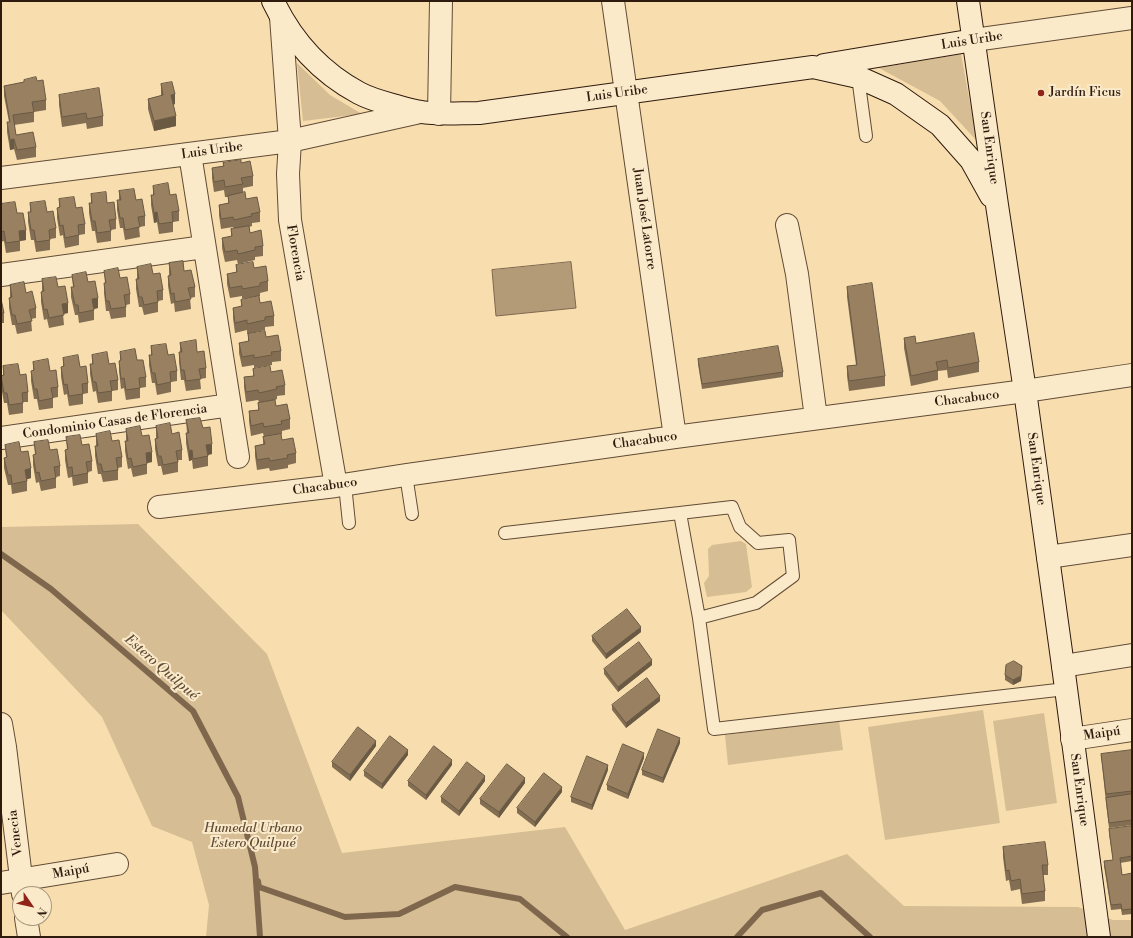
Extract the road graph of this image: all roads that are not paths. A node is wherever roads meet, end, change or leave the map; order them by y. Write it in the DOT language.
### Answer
graph roads {
  1 [pos="441,1"];
  2 [pos="613,1"];
  3 [pos="968,1"];
  4 [pos="277,9"];
  5 [pos="1132,18"];
  6 [pos="974,40"];
  7 [pos="812,67"];
  8 [pos="858,76"];
  9 [pos="626,92"];
  10 [pos="430,113"];
  11 [pos="866,136"];
  12 [pos="290,140"];
  13 [pos="190,154"];
  14 [pos="1,178"];
  15 [pos="996,205"];
  16 [pos="787,224"];
  17 [pos="204,247"];
  18 [pos="1,275"];
  19 [pos="1132,375"];
  20 [pos="1025,391"];
  21 [pos="230,405"];
  22 [pos="816,418"];
  23 [pos="675,437"];
  24 [pos="1,438"];
  25 [pos="238,457"];
  26 [pos="406,475"];
  27 [pos="340,485"];
  28 [pos="159,507"];
  29 [pos="680,513"];
  30 [pos="412,514"];
  31 [pos="350,523"];
  32 [pos="505,533"];
  33 [pos="1132,545"];
  34 [pos="1048,557"];
  35 [pos="699,618"];
  36 [pos="1132,655"];
  37 [pos="1063,666"];
  38 [pos="1066,689"];
  39 [pos="1,724"];
  40 [pos="1132,730"];
  41 [pos="1072,738"];
  42 [pos="117,864"];
  43 [pos="15,886"];
  44 [pos="27,926"];
  45 [pos="29,937"];
  46 [pos="1099,937"];
  1 -- 10 [label="street"];
  2 -- 9 [label="street, Juan José Latorre"];
  3 -- 6 [label="street, San Enrique"];
  4 -- 10 [label="street, Luis Uribe"];
  4 -- 12 [label="street, Florencia"];
  5 -- 6 [label="street, Luis Uribe"];
  6 -- 7 [label="street, Luis Uribe"];
  6 -- 15 [label="street, San Enrique"];
  7 -- 8 [label="street, Luis Uribe"];
  7 -- 9 [label="street, Luis Uribe"];
  8 -- 11 [label="lane"];
  8 -- 15 [label="street, Luis Uribe"];
  9 -- 10 [label="street, Luis Uribe"];
  9 -- 23 [label="street, Juan José Latorre"];
  10 -- 12 [label="street, Luis Uribe"];
  12 -- 13 [label="street, Luis Uribe"];
  12 -- 27 [label="street, Florencia"];
  13 -- 14 [label="street, Luis Uribe"];
  13 -- 17 [label="street"];
  15 -- 20 [label="street, San Enrique"];
  16 -- 22 [label="street"];
  17 -- 18 [label="street"];
  17 -- 21 [label="street"];
  19 -- 20 [label="street, Chacabuco"];
  20 -- 22 [label="street, Chacabuco"];
  20 -- 34 [label="street, San Enrique"];
  21 -- 24 [label="street, Condominio Casas de Florencia"];
  21 -- 25 [label="street"];
  22 -- 23 [label="street, Chacabuco"];
  23 -- 26 [label="street, Chacabuco"];
  26 -- 27 [label="street, Chacabuco"];
  26 -- 30 [label="lane"];
  27 -- 28 [label="street, Chacabuco"];
  27 -- 31 [label="lane"];
  29 -- 32 [label="lane"];
  29 -- 35 [label="lane"];
  29 -- 35 [label="lane"];
  33 -- 34 [label="street"];
  34 -- 37 [label="street, San Enrique"];
  35 -- 38 [label="lane"];
  36 -- 37 [label="street"];
  37 -- 38 [label="street, San Enrique"];
  38 -- 41 [label="street, San Enrique"];
  39 -- 43 [label="street, Venecia"];
  40 -- 41 [label="street, Maipú"];
  41 -- 46 [label="street, San Enrique"];
  42 -- 43 [label="street, Maipú"];
  44 -- 45 [label="street"];
}
